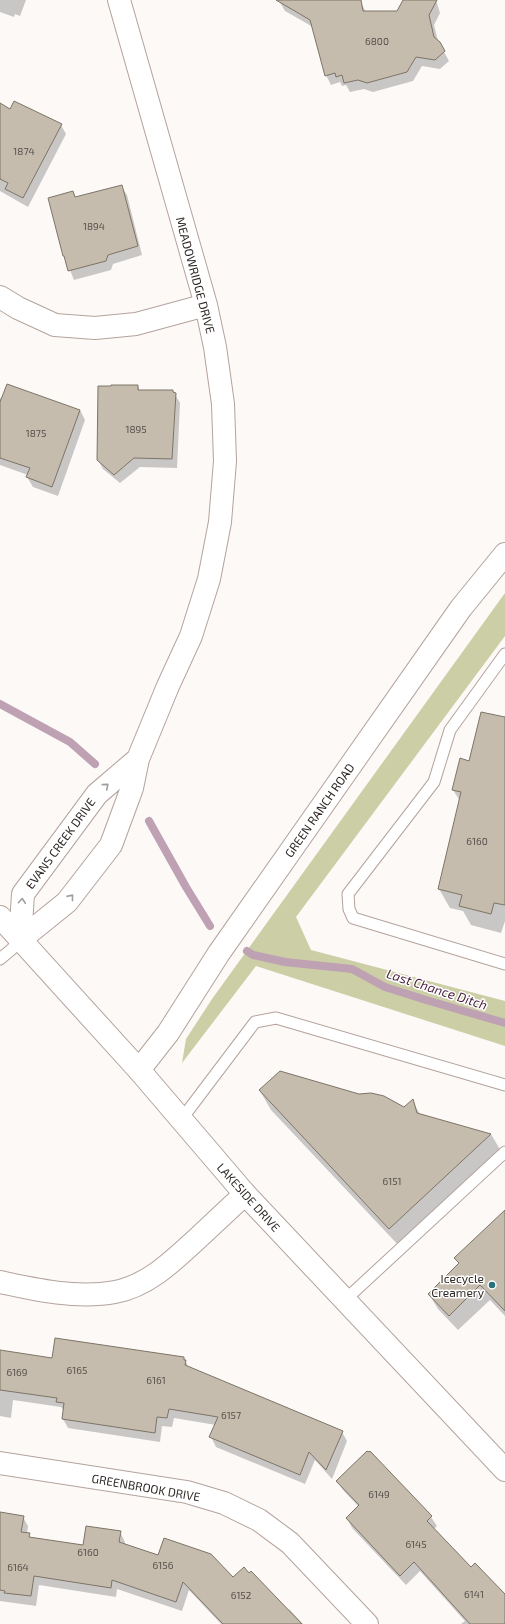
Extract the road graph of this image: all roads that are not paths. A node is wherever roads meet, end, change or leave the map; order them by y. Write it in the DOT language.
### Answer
graph roads {
  1 [pos="119,0"];
  2 [pos="0,297"];
  3 [pos="206,305"];
  4 [pos="505,554"];
  5 [pos="214,556"];
  6 [pos="505,654"];
  7 [pos="138,760"];
  8 [pos="0,917"];
  9 [pos="20,940"];
  10 [pos="0,959"];
  11 [pos="505,964"];
  12 [pos="139,1070"];
  13 [pos="505,1085"];
  14 [pos="181,1120"];
  15 [pos="505,1152"];
  16 [pos="245,1194"];
  17 [pos="0,1282"];
  18 [pos="345,1300"];
  19 [pos="0,1463"];
  20 [pos="505,1470"];
  21 [pos="367,1624"];
  1 -- 3 [label="street, MEADOWRIDGE DRIVE"];
  2 -- 3 [label="street"];
  3 -- 5 [label="street, MEADOWRIDGE DRIVE"];
  4 -- 12 [label="street, GREEN RANCH ROAD"];
  5 -- 7 [label="street, EVANS CREEK DRIVE"];
  6 -- 11 [label="lane"];
  9 -- 7 [label="street, EVANS CREEK DRIVE, one-way"];
  9 -- 7 [label="street, EVANS CREEK DRIVE, one-way"];
  8 -- 9 [label="street, LAKESIDE DRIVE"];
  9 -- 10 [label="lane"];
  9 -- 12 [label="street, LAKESIDE DRIVE"];
  12 -- 14 [label="street, LAKESIDE DRIVE"];
  13 -- 14 [label="lane"];
  14 -- 16 [label="street, LAKESIDE DRIVE"];
  15 -- 18 [label="lane"];
  16 -- 17 [label="street"];
  16 -- 18 [label="street, LAKESIDE DRIVE"];
  18 -- 20 [label="street, LAKESIDE DRIVE"];
  19 -- 21 [label="street, GREENBROOK DRIVE"];
}
